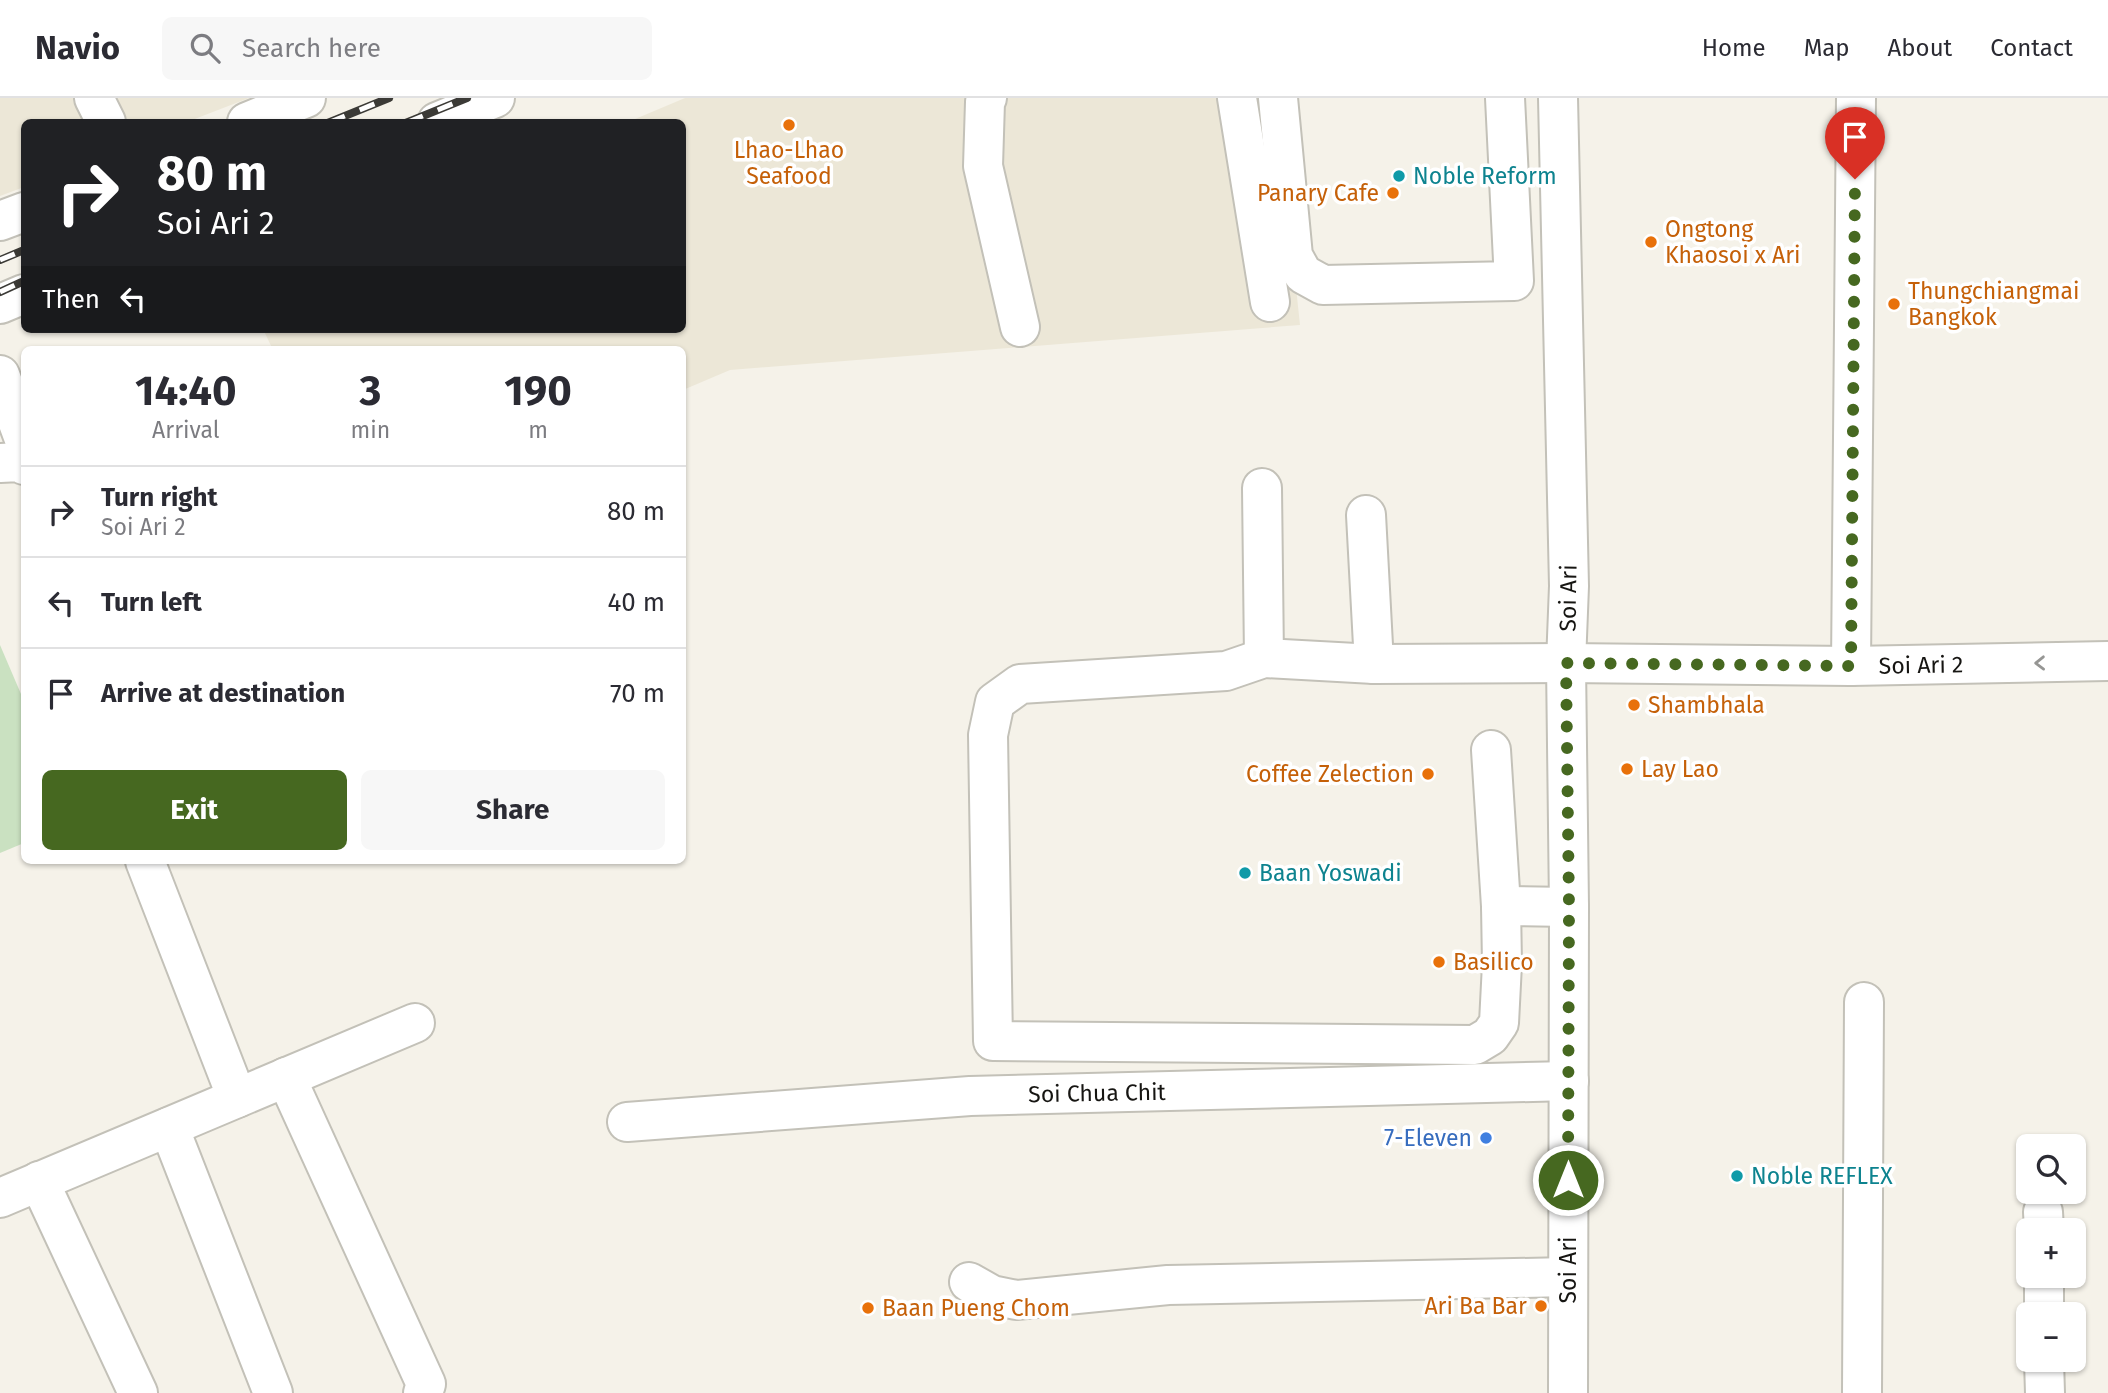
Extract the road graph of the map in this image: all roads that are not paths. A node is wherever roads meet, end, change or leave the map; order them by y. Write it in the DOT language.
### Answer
graph roads {
  1 [pos="94,98"];
  2 [pos="306,98"];
  3 [pos="495,98"];
  4 [pos="987,98"];
  5 [pos="1237,98"];
  6 [pos="1278,98"];
  7 [pos="1506,98"];
  8 [pos="1558,98"];
  9 [pos="1856,98"];
  10 [pos="104,119"];
  11 [pos="254,119"];
  12 [pos="444,119"];
  13 [pos="21,213"];
  14 [pos="0,221"];
  15 [pos="1514,281"];
  16 [pos="1563,281"];
  17 [pos="21,295"];
  18 [pos="1270,302"];
  19 [pos="0,304"];
  20 [pos="1020,327"];
  21 [pos="0,375"];
  22 [pos="21,431"];
  23 [pos="0,463"];
  24 [pos="21,463"];
  25 [pos="1262,488"];
  26 [pos="1366,515"];
  27 [pos="1264,657"];
  28 [pos="2108,661"];
  29 [pos="1566,663"];
  30 [pos="1374,664"];
  31 [pos="1851,666"];
  32 [pos="1491,750"];
  33 [pos="146,864"];
  34 [pos="1501,906"];
  35 [pos="1569,907"];
  36 [pos="1864,1002"];
  37 [pos="415,1023"];
  38 [pos="286,1077"];
  39 [pos="1569,1082"];
  40 [pos="237,1098"];
  41 [pos="627,1122"];
  42 [pos="169,1127"];
  43 [pos="39,1181"];
  44 [pos="0,1198"];
  45 [pos="1568,1277"];
  46 [pos="969,1282"];
  47 [pos="2044,1372"];
  48 [pos="138,1393"];
  49 [pos="273,1393"];
  50 [pos="423,1393"];
  51 [pos="1568,1393"];
  52 [pos="1862,1393"];
  53 [pos="2045,1393"];
  1 -- 10 [label="street"];
  2 -- 11 [label="street"];
  3 -- 12 [label="street"];
  4 -- 20 [label="street"];
  5 -- 18 [label="street"];
  6 -- 15 [label="street"];
  7 -- 15 [label="street"];
  8 -- 16 [label="street, Soi Ari"];
  9 -- 31 [label="street"];
  13 -- 14 [label="street"];
  15 -- 16 [label="street"];
  16 -- 29 [label="street, Soi Ari"];
  17 -- 19 [label="street"];
  21 -- 22 [label="street"];
  23 -- 24 [label="street"];
  25 -- 27 [label="street"];
  26 -- 30 [label="street"];
  27 -- 30 [label="street, Soi Ari 2"];
  27 -- 34 [label="street"];
  28 -- 31 [label="street, Soi Ari 2, one-way"];
  29 -- 30 [label="street, Soi Ari 2"];
  29 -- 31 [label="street, Soi Ari 2"];
  29 -- 35 [label="street, Soi Ari"];
  32 -- 34 [label="street"];
  33 -- 40 [label="street"];
  34 -- 35 [label="street"];
  35 -- 39 [label="street, Soi Ari"];
  36 -- 52 [label="street"];
  37 -- 38 [label="street"];
  38 -- 40 [label="street"];
  38 -- 50 [label="street"];
  39 -- 41 [label="street, Soi Chua Chit"];
  39 -- 45 [label="street, Soi Ari"];
  40 -- 42 [label="street"];
  42 -- 43 [label="street"];
  42 -- 49 [label="street"];
  43 -- 44 [label="street"];
  43 -- 48 [label="street"];
  45 -- 46 [label="street"];
  45 -- 51 [label="street, Soi Ari"];
  47 -- 53 [label="street"];
}
